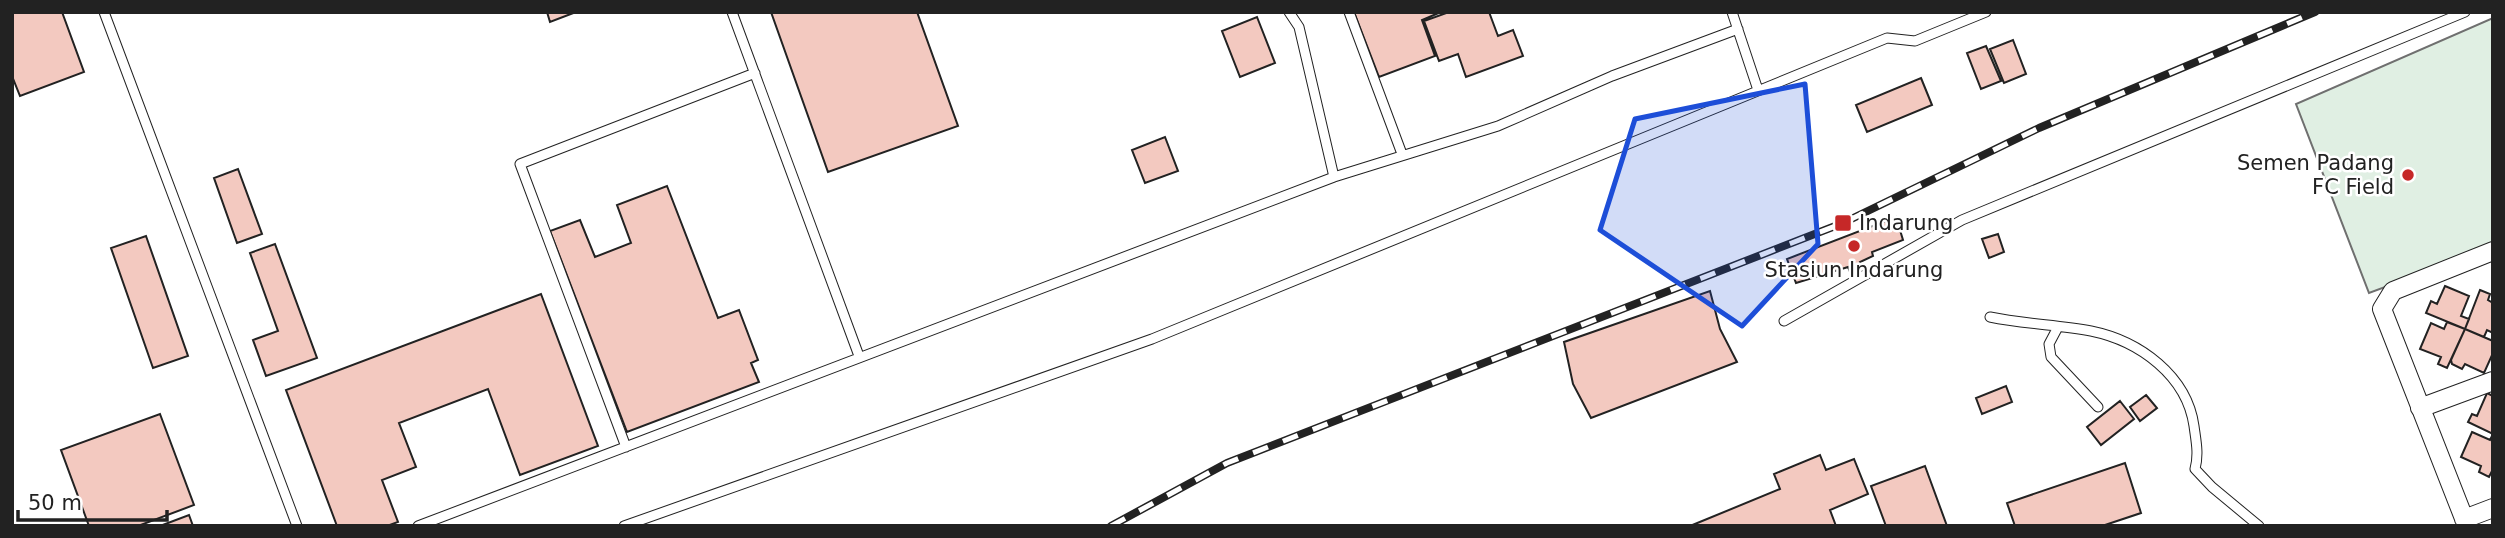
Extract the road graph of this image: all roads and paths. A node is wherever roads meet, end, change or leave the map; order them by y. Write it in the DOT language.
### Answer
graph roads {
  1 [pos="104,12"];
  2 [pos="732,12"];
  3 [pos="1289,12"];
  4 [pos="1349,12"];
  5 [pos="1732,12"];
  6 [pos="2465,12"];
  7 [pos="1982,13"];
  8 [pos="1738,29"];
  9 [pos="755,73"];
  10 [pos="1758,90"];
  11 [pos="1402,154"];
  12 [pos="1334,177"];
  13 [pos="2493,251"];
  14 [pos="1990,317"];
  15 [pos="1784,321"];
  16 [pos="2058,327"];
  17 [pos="859,356"];
  18 [pos="2493,381"];
  19 [pos="2098,407"];
  20 [pos="2420,408"];
  21 [pos="626,447"];
  22 [pos="2493,509"];
  23 [pos="2465,522"];
  24 [pos="297,526"];
  25 [pos="418,526"];
  26 [pos="624,526"];
  27 [pos="2259,526"];
  1 -- 24 [label="lane"];
  2 -- 9 [label="lane"];
  3 -- 12 [label="lane"];
  4 -- 11 [label="lane"];
  5 -- 8 [label="lane"];
  6 -- 15 [label="lane"];
  7 -- 10 [label="lane"];
  8 -- 10 [label="lane"];
  8 -- 11 [label="lane"];
  9 -- 17 [label="lane"];
  9 -- 21 [label="lane"];
  10 -- 26 [label="lane"];
  11 -- 12 [label="lane"];
  12 -- 17 [label="lane"];
  13 -- 20 [label="street"];
  14 -- 16 [label="lane"];
  16 -- 19 [label="lane"];
  16 -- 27 [label="lane"];
  17 -- 21 [label="lane"];
  18 -- 20 [label="street"];
  20 -- 23 [label="street"];
  21 -- 25 [label="lane"];
  22 -- 23 [label="street"];
}
